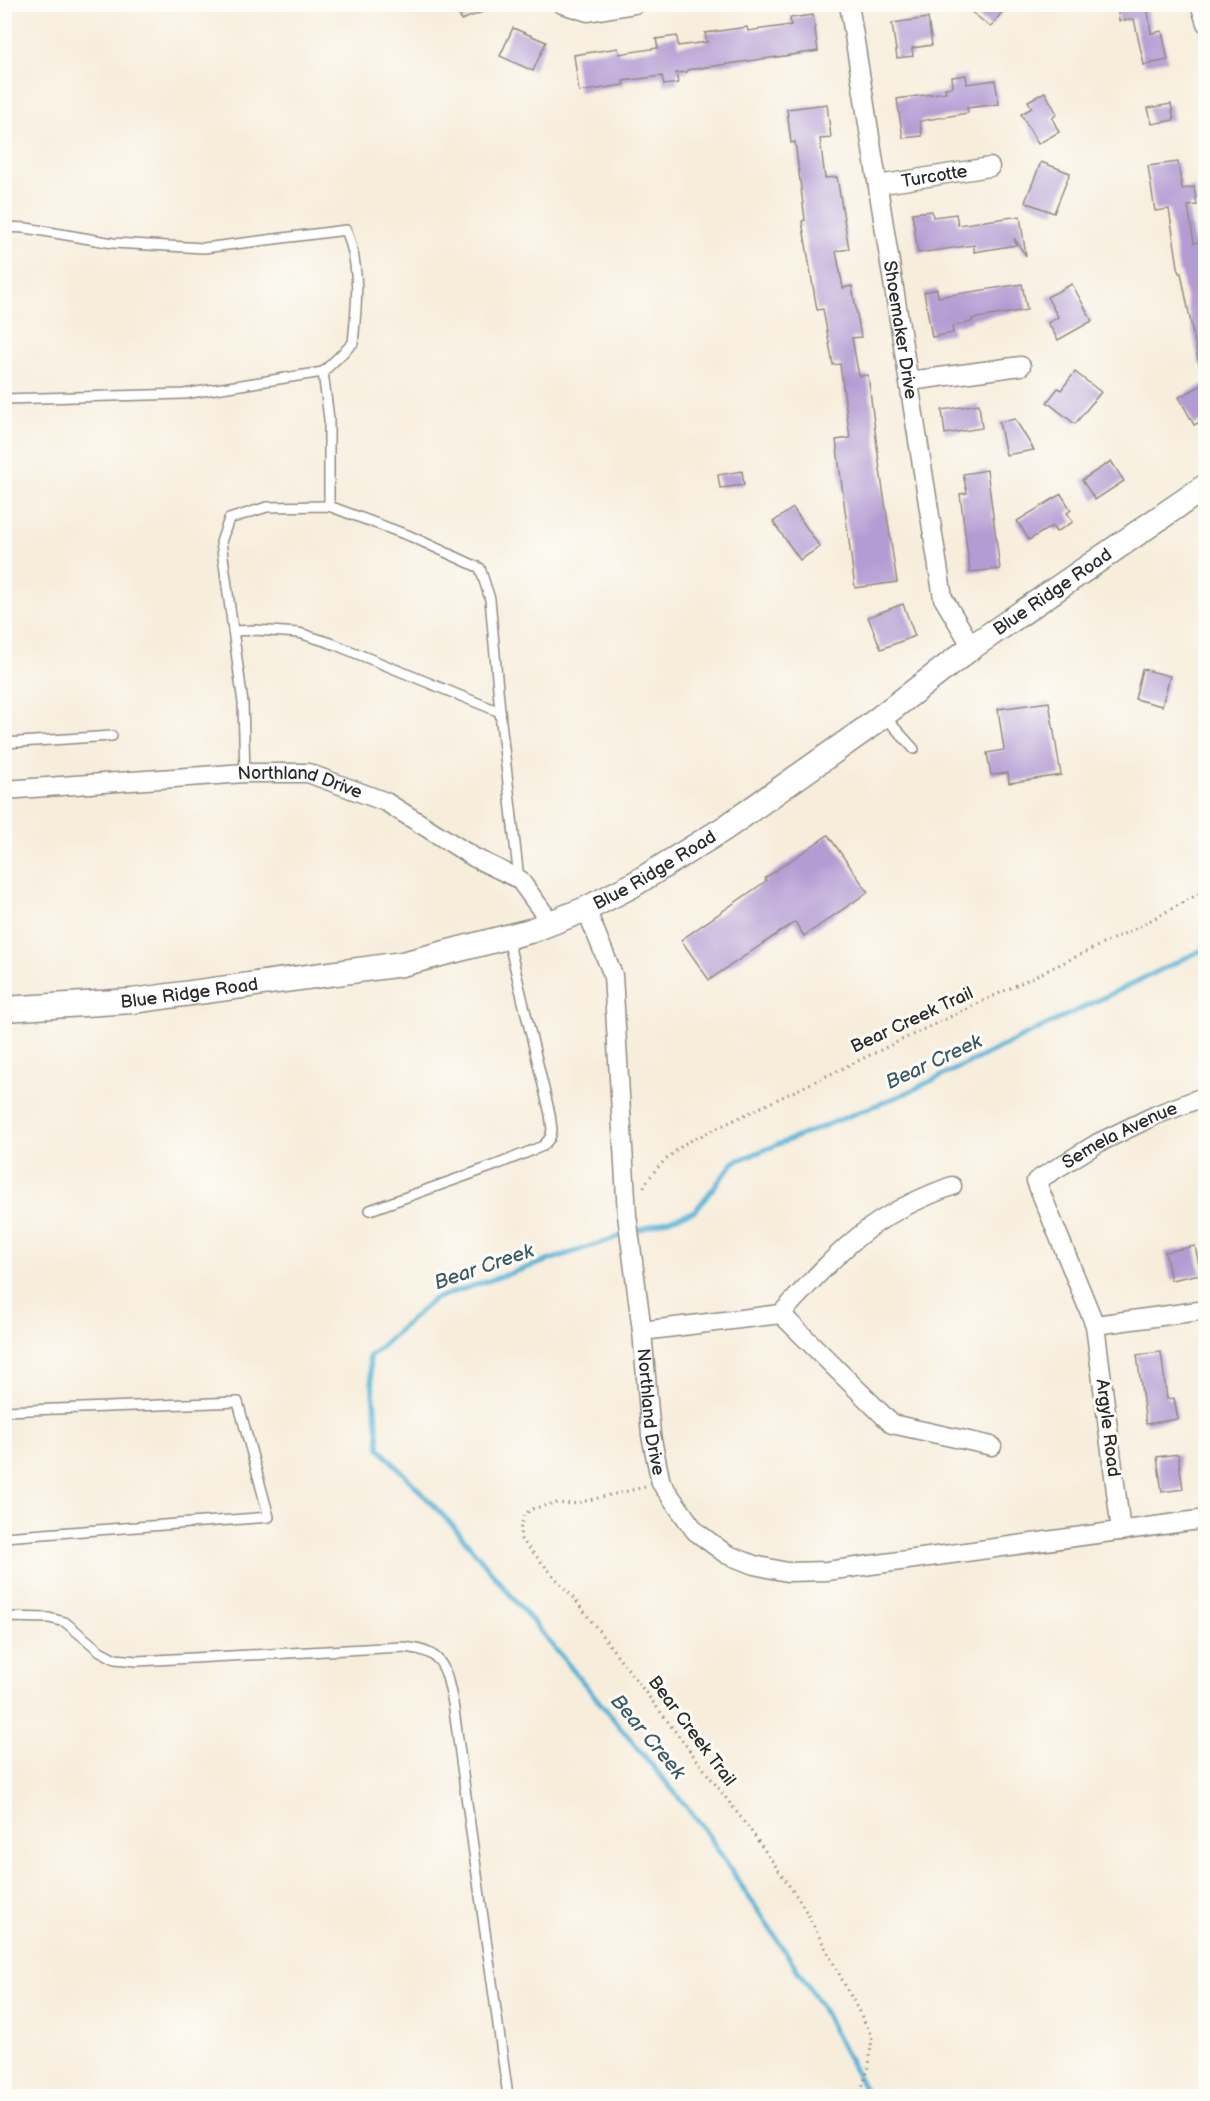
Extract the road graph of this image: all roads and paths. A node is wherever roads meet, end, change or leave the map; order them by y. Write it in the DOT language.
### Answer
graph roads {
  1 [pos="562,4"];
  2 [pos="635,4"];
  3 [pos="849,4"];
  4 [pos="1200,4"];
  5 [pos="1206,23"];
  6 [pos="990,167"];
  7 [pos="878,185"];
  8 [pos="4,227"];
  9 [pos="1021,366"];
  10 [pos="323,372"];
  11 [pos="910,381"];
  12 [pos="4,399"];
  13 [pos="1206,486"];
  14 [pos="329,506"];
  15 [pos="233,631"];
  16 [pos="972,647"];
  17 [pos="500,712"];
  18 [pos="883,715"];
  19 [pos="112,736"];
  20 [pos="4,743"];
  21 [pos="914,749"];
  22 [pos="245,773"];
  23 [pos="4,790"];
  24 [pos="519,879"];
  25 [pos="1206,891"];
  26 [pos="586,909"];
  27 [pos="551,923"];
  28 [pos="508,938"];
  29 [pos="4,1009"];
  30 [pos="1206,1096"];
  31 [pos="1036,1181"];
  32 [pos="952,1186"];
  33 [pos="643,1188"];
  34 [pos="370,1210"];
  35 [pos="1206,1310"];
  36 [pos="781,1314"];
  37 [pos="1095,1325"];
  38 [pos="642,1331"];
  39 [pos="4,1410"];
  40 [pos="992,1446"];
  41 [pos="653,1485"];
  42 [pos="1206,1519"];
  43 [pos="1121,1531"];
  44 [pos="4,1537"];
  45 [pos="4,1617"];
  46 [pos="508,2097"];
  47 [pos="858,2097"];
  1 -- 2 [label="street"];
  3 -- 7 [label="street, Shoemaker Drive"];
  4 -- 5 [label="street"];
  6 -- 7 [label="street, Turcotte"];
  7 -- 11 [label="street, Shoemaker Drive"];
  8 -- 10 [label="lane"];
  9 -- 11 [label="street"];
  10 -- 12 [label="lane"];
  10 -- 14 [label="lane"];
  11 -- 16 [label="street, Shoemaker Drive"];
  13 -- 16 [label="street, Blue Ridge Road"];
  14 -- 15 [label="lane"];
  14 -- 17 [label="lane"];
  15 -- 17 [label="lane"];
  15 -- 22 [label="lane"];
  16 -- 18 [label="street, Blue Ridge Road"];
  17 -- 24 [label="lane"];
  18 -- 21 [label="lane"];
  18 -- 26 [label="street, Blue Ridge Road"];
  19 -- 20 [label="lane"];
  22 -- 23 [label="street, Northland Drive"];
  22 -- 24 [label="street, Northland Drive"];
  24 -- 27 [label="street, Northland Drive"];
  25 -- 33 [label="path, Bear Creek Trail"];
  26 -- 27 [label="street, Blue Ridge Road"];
  26 -- 38 [label="street, Northland Drive"];
  27 -- 28 [label="street, Blue Ridge Road"];
  28 -- 29 [label="street, Blue Ridge Road"];
  28 -- 34 [label="lane"];
  30 -- 31 [label="street, Semela Avenue"];
  31 -- 37 [label="street, Argyle Road"];
  32 -- 36 [label="street"];
  35 -- 37 [label="street"];
  36 -- 38 [label="street"];
  36 -- 40 [label="street"];
  37 -- 43 [label="street, Argyle Road"];
  38 -- 43 [label="street, Northland Drive"];
  39 -- 44 [label="lane"];
  41 -- 47 [label="path, Bear Creek Trail"];
  42 -- 43 [label="street, Northland Drive"];
  45 -- 46 [label="lane"];
}
